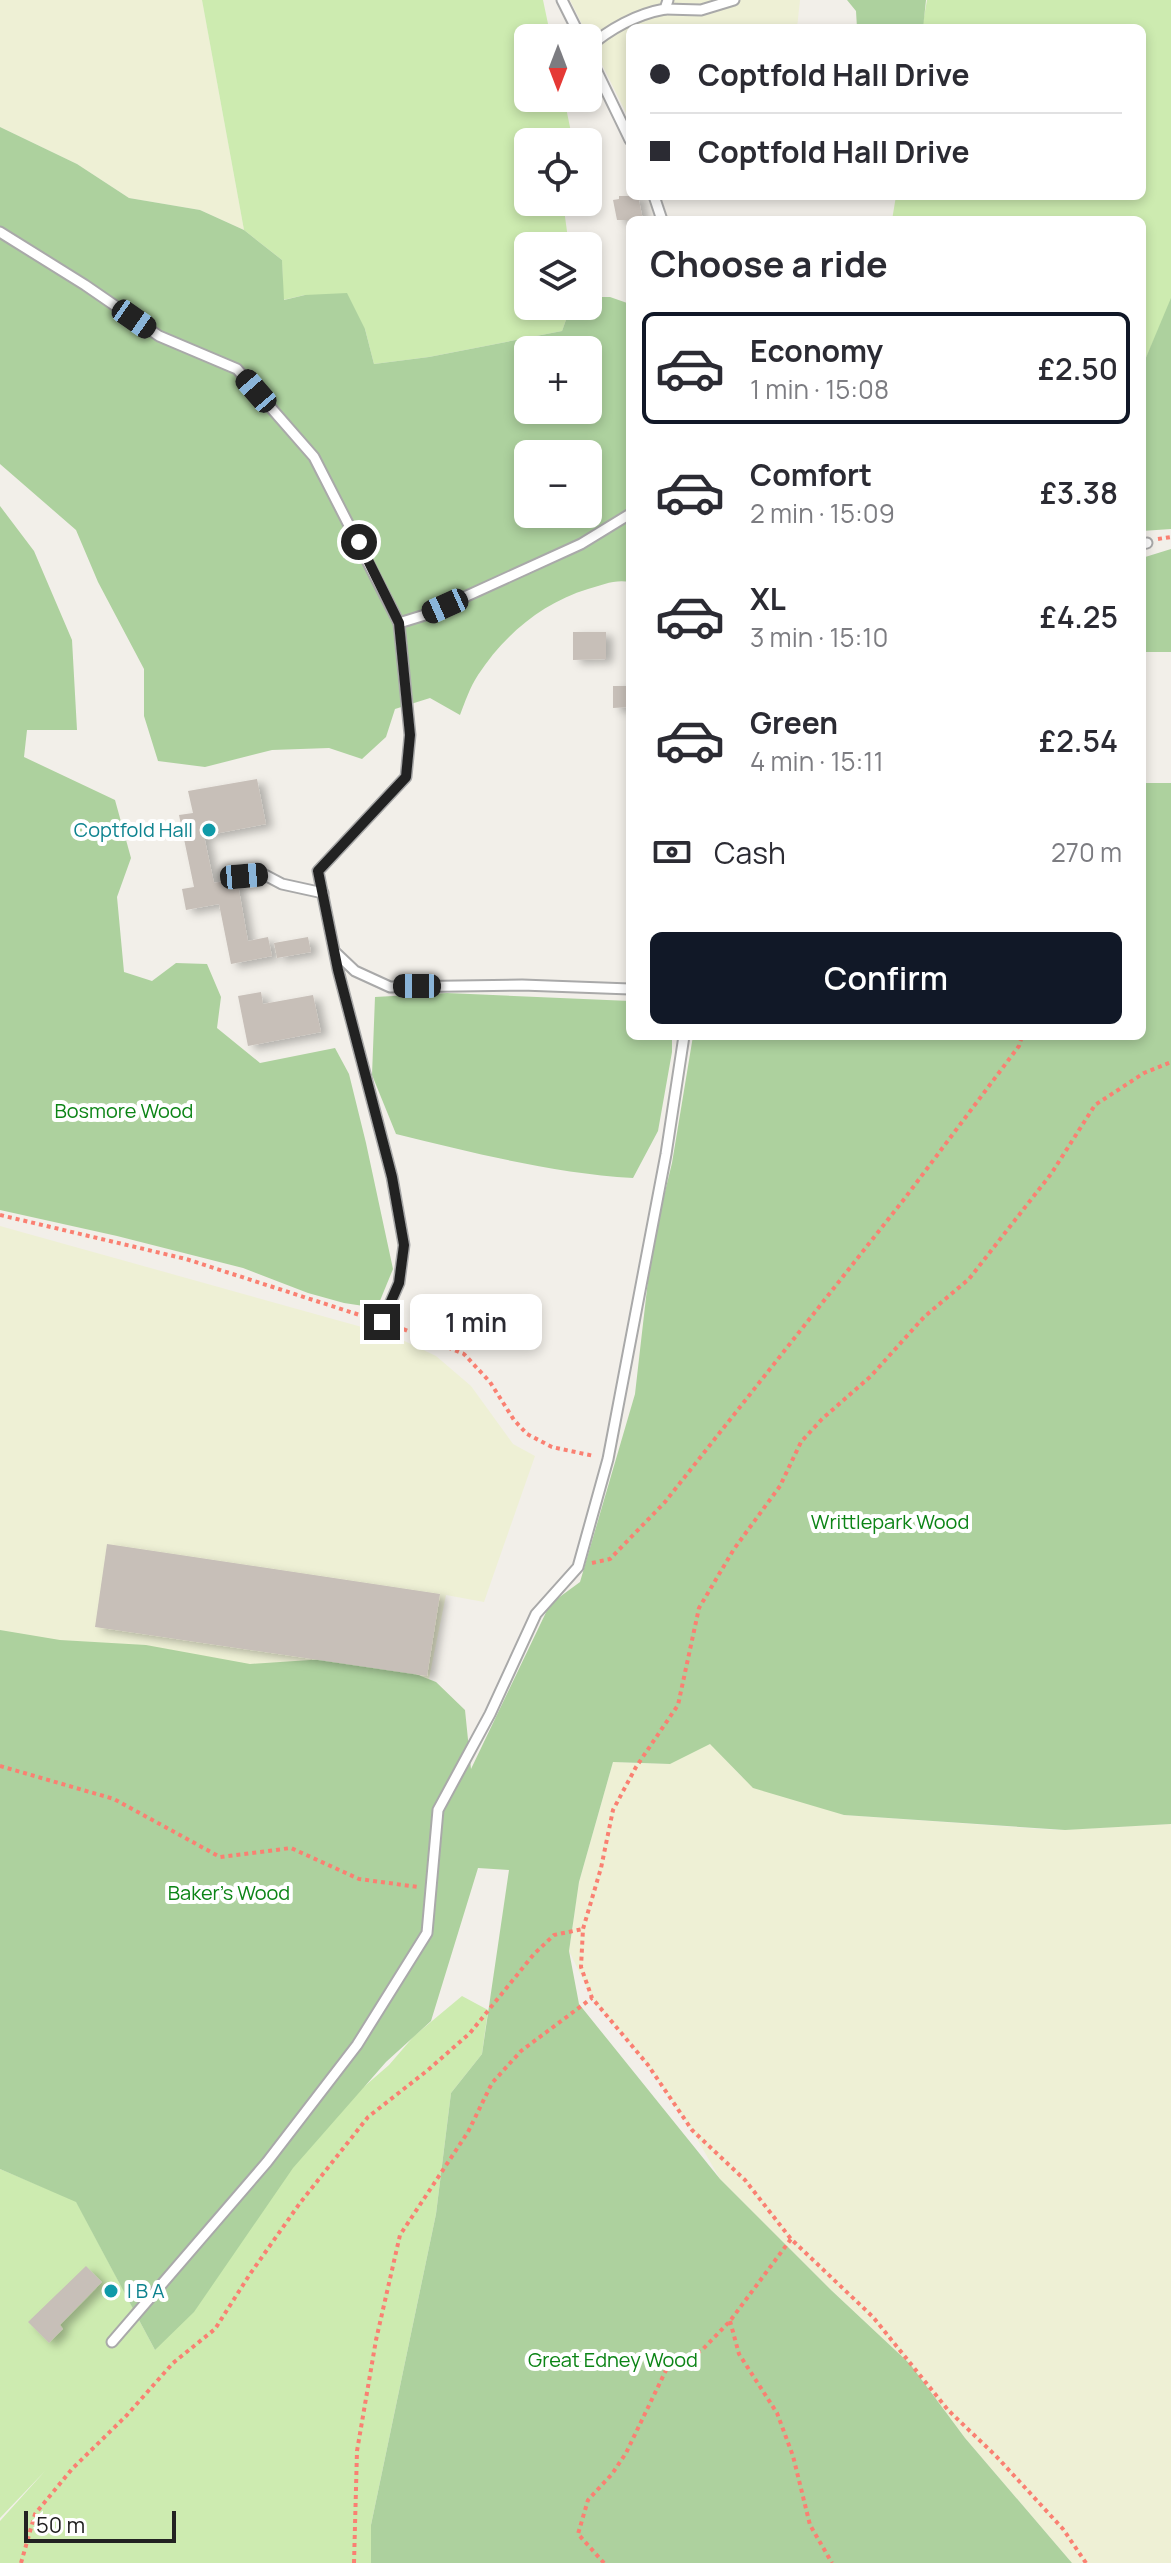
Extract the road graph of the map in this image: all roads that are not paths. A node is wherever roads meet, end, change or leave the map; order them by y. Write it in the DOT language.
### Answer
graph roads {
  1 [pos="562,0"];
  2 [pos="734,0"];
  3 [pos="666,4"];
  4 [pos="574,24"];
  5 [pos="602,36"];
  6 [pos="602,80"];
  7 [pos="626,131"];
  8 [pos="0,232"];
  9 [pos="626,516"];
  10 [pos="399,623"];
  11 [pos="244,876"];
  12 [pos="323,893"];
  13 [pos="335,953"];
  14 [pos="626,989"];
  15 [pos="683,1040"];
  16 [pos="382,1322"];
  17 [pos="112,2342"];
  1 -- 4 [label="lane"];
  2 -- 3 [label="lane"];
  3 -- 5 [label="lane"];
  6 -- 7 [label="lane"];
  8 -- 10 [label="lane"];
  9 -- 10 [label="lane"];
  10 -- 12 [label="lane"];
  11 -- 12 [label="lane"];
  12 -- 13 [label="lane"];
  13 -- 14 [label="lane"];
  13 -- 16 [label="lane"];
  15 -- 17 [label="lane"];
}
